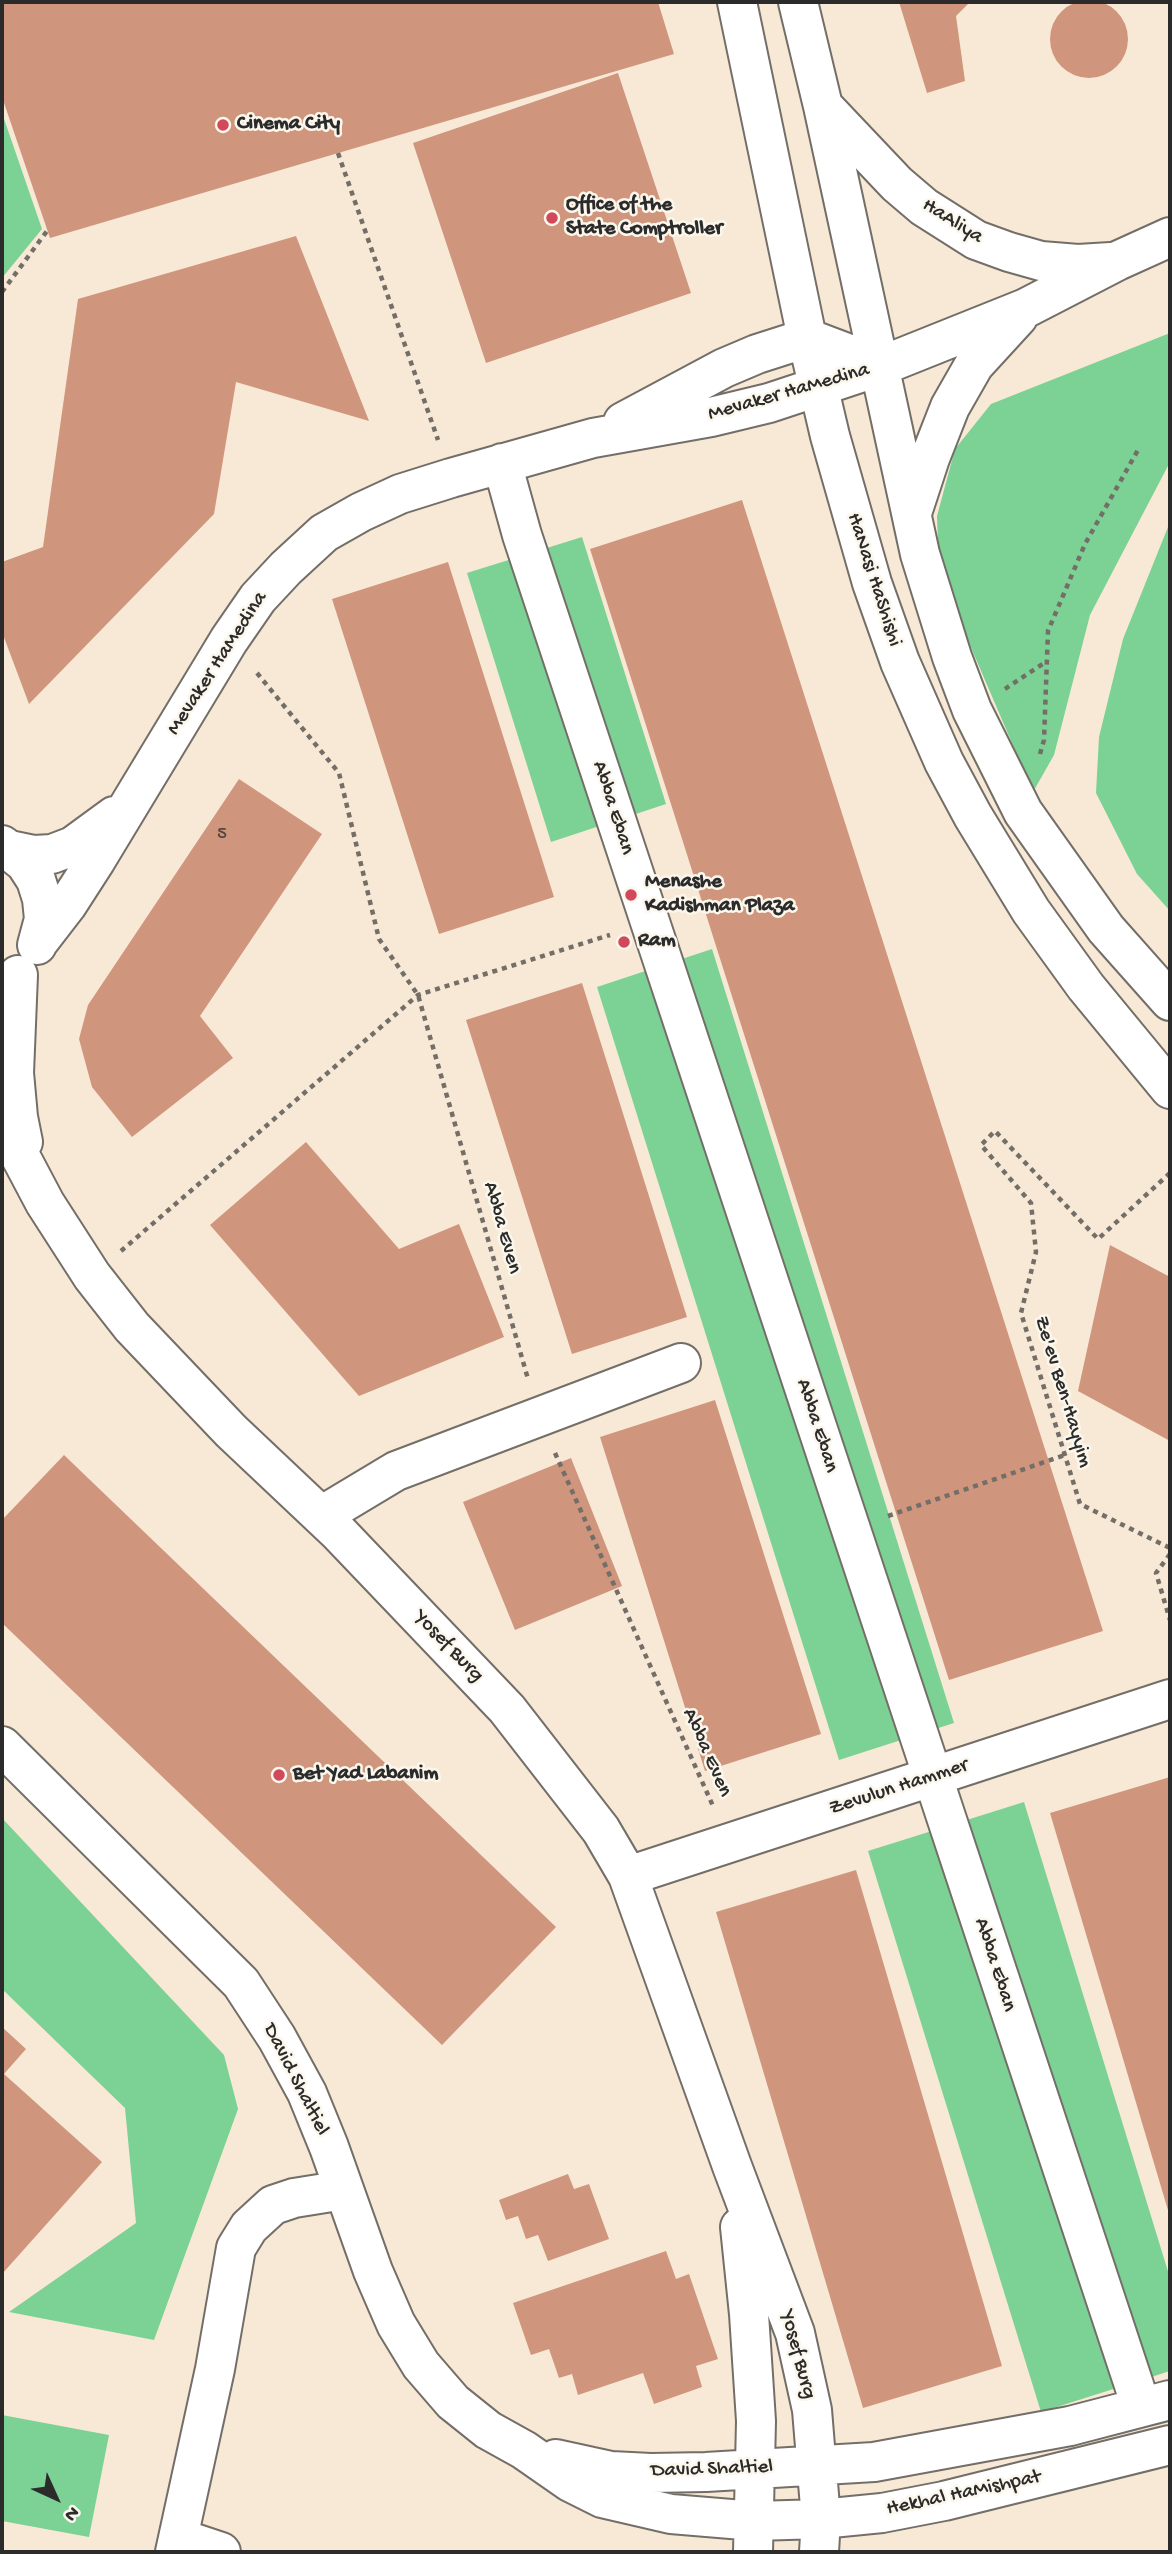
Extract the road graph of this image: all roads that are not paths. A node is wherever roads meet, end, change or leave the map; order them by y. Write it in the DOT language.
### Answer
graph roads {
  1 [pos="737,2"];
  2 [pos="798,2"];
  3 [pos="823,106"];
  4 [pos="1170,237"];
  5 [pos="1116,261"];
  6 [pos="1026,308"];
  7 [pos="807,338"];
  8 [pos="881,366"];
  9 [pos="818,387"];
  10 [pos="593,438"];
  11 [pos="502,463"];
  12 [pos="912,515"];
  13 [pos="131,801"];
  14 [pos="6,847"];
  15 [pos="40,940"];
  16 [pos="10,980"];
  17 [pos="1170,1001"];
  18 [pos="1170,1089"];
  19 [pos="2,1114"];
  20 [pos="45,1203"];
  21 [pos="681,1363"];
  22 [pos="321,1516"];
  23 [pos="1170,1699"];
  24 [pos="2,1746"];
  25 [pos="932,1777"];
  26 [pos="628,1877"];
  27 [pos="732,2166"];
  28 [pos="344,2190"];
  29 [pos="1153,2394"];
  30 [pos="1170,2445"];
  31 [pos="524,2450"];
  32 [pos="818,2466"];
  33 [pos="756,2469"];
  34 [pos="820,2536"];
  35 [pos="754,2537"];
  36 [pos="177,2545"];
  37 [pos="222,2552"];
  1 -- 7 [label="street, HaNasi HaShishi"];
  2 -- 3 [label="street"];
  3 -- 5 [label="street, HaAliya"];
  3 -- 8 [label="street"];
  4 -- 5 [label="street, HaAliya"];
  5 -- 6 [label="street, HaAliya"];
  6 -- 8 [label="street, HaAliya"];
  6 -- 12 [label="street"];
  7 -- 8 [label="street, Mevaker HaMedina"];
  7 -- 9 [label="street, HaNasi HaShishi"];
  7 -- 10 [label="street, Mevaker HaMedina"];
  8 -- 9 [label="street, Mevaker HaMedina"];
  8 -- 12 [label="street"];
  9 -- 10 [label="street, Mevaker HaMedina"];
  9 -- 18 [label="street, HaNasi HaShishi"];
  10 -- 11 [label="street, Mevaker HaMedina"];
  11 -- 13 [label="street, Mevaker HaMedina"];
  11 -- 25 [label="street, Abba Eban"];
  12 -- 17 [label="street"];
  13 -- 14 [label="street, Mevaker HaMedina"];
  13 -- 15 [label="street, Mevaker HaMedina"];
  14 -- 15 [label="street"];
  15 -- 16 [label="street, Mevaker HaMedina"];
  16 -- 20 [label="street, Yosef Burg"];
  19 -- 20 [label="street, Yosef Burg"];
  20 -- 22 [label="street, Yosef Burg"];
  21 -- 22 [label="street"];
  22 -- 26 [label="street, Yosef Burg"];
  23 -- 25 [label="street, Zevulun Hammer"];
  24 -- 28 [label="street, David Shaltiel"];
  25 -- 26 [label="street, Zevulun Hammer"];
  25 -- 29 [label="street, Abba Eban"];
  26 -- 27 [label="street, Yosef Burg"];
  27 -- 32 [label="street, Yosef Burg"];
  27 -- 33 [label="street, Yosef Burg"];
  28 -- 31 [label="street, David Shaltiel"];
  28 -- 36 [label="street"];
  29 -- 32 [label="street"];
  30 -- 34 [label="street, Hekhal HaMishpat"];
  31 -- 33 [label="street, David Shaltiel"];
  31 -- 35 [label="street, David Shaltiel"];
  32 -- 33 [label="street, David Shaltiel"];
  32 -- 34 [label="street, Yosef Burg"];
  33 -- 35 [label="street, Yosef Burg"];
  34 -- 35 [label="street, Hekhal HaMishpat"];
  36 -- 37 [label="street"];
}
